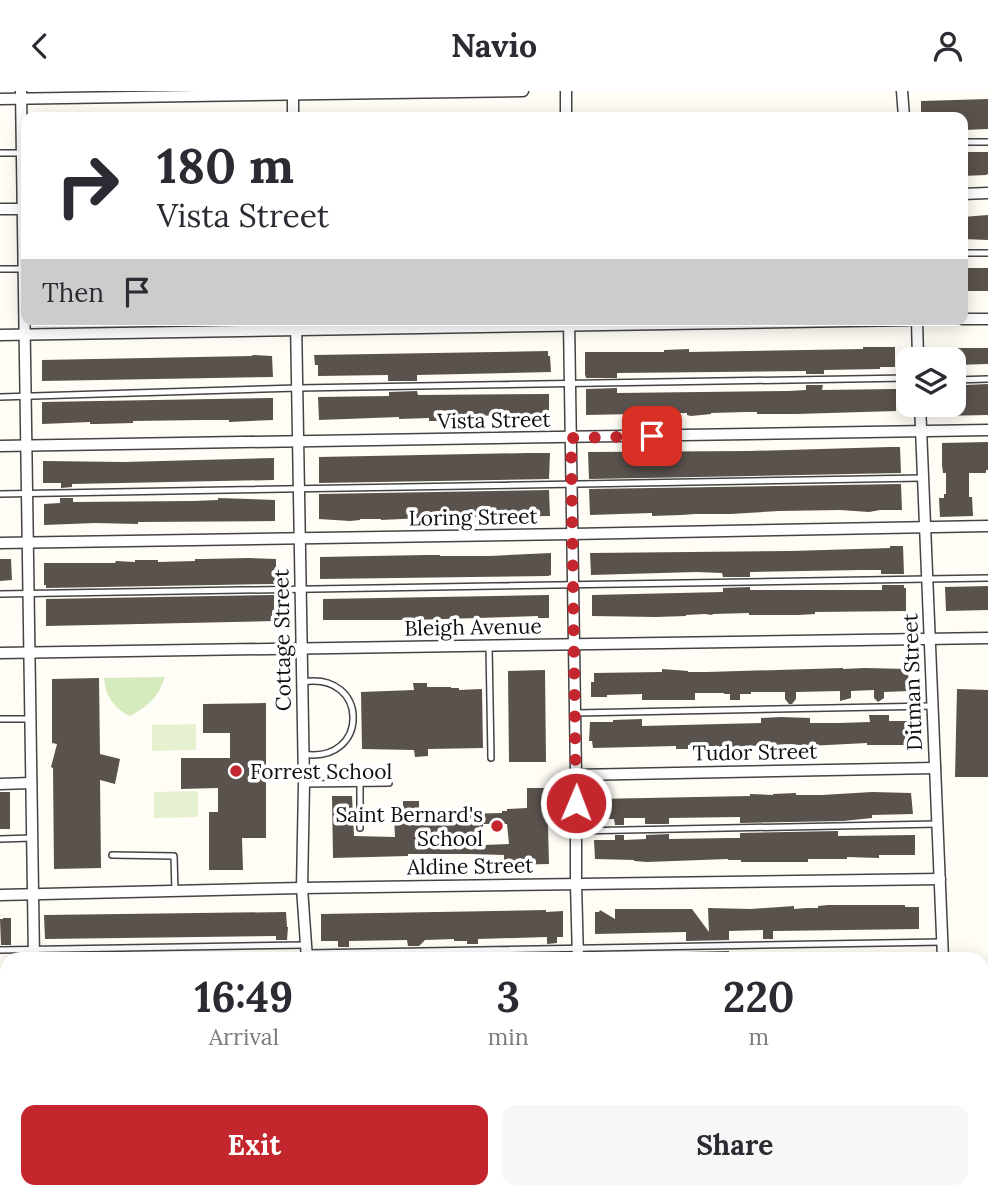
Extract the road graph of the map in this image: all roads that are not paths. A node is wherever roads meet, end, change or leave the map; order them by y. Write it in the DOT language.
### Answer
graph roads {
  1 [pos="523,91"];
  2 [pos="566,91"];
  3 [pos="902,91"];
  4 [pos="293,93"];
  5 [pos="21,95"];
  6 [pos="0,99"];
  7 [pos="293,112"];
  8 [pos="566,112"];
  9 [pos="904,112"];
  10 [pos="968,142"];
  11 [pos="988,142"];
  12 [pos="0,153"];
  13 [pos="21,153"];
  14 [pos="988,193"];
  15 [pos="968,194"];
  16 [pos="0,209"];
  17 [pos="21,209"];
  18 [pos="988,253"];
  19 [pos="968,254"];
  20 [pos="0,269"];
  21 [pos="21,269"];
  22 [pos="968,319"];
  23 [pos="988,319"];
  24 [pos="24,326"];
  25 [pos="267,326"];
  26 [pos="297,326"];
  27 [pos="569,326"];
  28 [pos="916,326"];
  29 [pos="24,334"];
  30 [pos="0,335"];
  31 [pos="917,347"];
  32 [pos="896,378"];
  33 [pos="988,379"];
  34 [pos="966,380"];
  35 [pos="570,384"];
  36 [pos="298,388"];
  37 [pos="25,396"];
  38 [pos="0,397"];
  39 [pos="920,417"];
  40 [pos="920,431"];
  41 [pos="988,431"];
  42 [pos="571,438"];
  43 [pos="298,442"];
  44 [pos="0,446"];
  45 [pos="26,446"];
  46 [pos="922,478"];
  47 [pos="571,485"];
  48 [pos="299,489"];
  49 [pos="26,493"];
  50 [pos="0,494"];
  51 [pos="988,526"];
  52 [pos="925,527"];
  53 [pos="572,534"];
  54 [pos="299,538"];
  55 [pos="27,542"];
  56 [pos="0,543"];
  57 [pos="988,578"];
  58 [pos="927,579"];
  59 [pos="573,585"];
  60 [pos="300,589"];
  61 [pos="0,594"];
  62 [pos="28,594"];
  63 [pos="988,638"];
  64 [pos="930,639"];
  65 [pos="575,644"];
  66 [pos="489,646"];
  67 [pos="302,649"];
  68 [pos="0,653"];
  69 [pos="29,653"];
  70 [pos="302,682"];
  71 [pos="933,706"];
  72 [pos="576,713"];
  73 [pos="0,719"];
  74 [pos="30,719"];
  75 [pos="303,754"];
  76 [pos="491,758"];
  77 [pos="935,768"];
  78 [pos="576,775"];
  79 [pos="31,783"];
  80 [pos="360,783"];
  81 [pos="389,783"];
  82 [pos="0,784"];
  83 [pos="304,784"];
  84 [pos="937,824"];
  85 [pos="360,828"];
  86 [pos="575,831"];
  87 [pos="32,838"];
  88 [pos="0,839"];
  89 [pos="112,855"];
  90 [pos="940,879"];
  91 [pos="576,884"];
  92 [pos="302,888"];
  93 [pos="175,892"];
  94 [pos="0,895"];
  95 [pos="32,895"];
  96 [pos="942,942"];
  97 [pos="34,952"];
  98 [pos="307,952"];
  99 [pos="578,952"];
  100 [pos="639,952"];
  101 [pos="943,952"];
  1 -- 4 [label="street"];
  2 -- 8 [label="street"];
  3 -- 9 [label="street"];
  4 -- 5 [label="street"];
  4 -- 7 [label="street"];
  5 -- 6 [label="street"];
  10 -- 11 [label="lane"];
  12 -- 13 [label="lane"];
  14 -- 15 [label="street"];
  16 -- 17 [label="street"];
  18 -- 19 [label="lane"];
  20 -- 21 [label="lane"];
  22 -- 23 [label="street"];
  24 -- 29 [label="street"];
  25 -- 29 [label="street"];
  26 -- 36 [label="street, Cottage Street"];
  27 -- 35 [label="street"];
  28 -- 31 [label="street"];
  29 -- 30 [label="street"];
  29 -- 37 [label="street"];
  32 -- 35 [label="lane"];
  33 -- 34 [label="lane"];
  35 -- 36 [label="lane"];
  35 -- 42 [label="street"];
  36 -- 37 [label="lane"];
  36 -- 43 [label="street, Cottage Street"];
  37 -- 38 [label="lane"];
  37 -- 45 [label="street"];
  39 -- 40 [label="street, Ditman Street"];
  40 -- 41 [label="street, Vista Street"];
  40 -- 42 [label="street, Vista Street"];
  40 -- 46 [label="street, Ditman Street"];
  42 -- 43 [label="street, Vista Street"];
  42 -- 47 [label="street"];
  43 -- 45 [label="street, Vista Street"];
  43 -- 48 [label="street, Cottage Street"];
  44 -- 45 [label="street, Vista Street"];
  45 -- 49 [label="street"];
  46 -- 47 [label="lane"];
  46 -- 52 [label="street, Ditman Street"];
  47 -- 48 [label="lane"];
  47 -- 53 [label="street"];
  48 -- 49 [label="lane"];
  48 -- 54 [label="street, Cottage Street"];
  49 -- 50 [label="lane"];
  49 -- 55 [label="street"];
  51 -- 52 [label="street, Loring Street"];
  52 -- 53 [label="street, Loring Street"];
  52 -- 58 [label="street, Ditman Street"];
  53 -- 54 [label="street, Loring Street"];
  53 -- 59 [label="street"];
  54 -- 55 [label="street, Loring Street"];
  54 -- 60 [label="street, Cottage Street"];
  55 -- 56 [label="street, Loring Street"];
  55 -- 62 [label="street"];
  57 -- 58 [label="lane"];
  58 -- 59 [label="lane"];
  58 -- 64 [label="street, Ditman Street"];
  59 -- 60 [label="lane"];
  59 -- 65 [label="street"];
  60 -- 62 [label="lane"];
  60 -- 67 [label="street, Cottage Street"];
  61 -- 62 [label="lane"];
  62 -- 69 [label="street"];
  63 -- 64 [label="street, Bleigh Avenue"];
  64 -- 65 [label="street, Bleigh Avenue"];
  64 -- 71 [label="street, Ditman Street"];
  65 -- 66 [label="street, Bleigh Avenue"];
  65 -- 72 [label="street"];
  66 -- 67 [label="street, Bleigh Avenue"];
  66 -- 76 [label="lane"];
  67 -- 69 [label="street, Bleigh Avenue"];
  67 -- 70 [label="street, Cottage Street"];
  68 -- 69 [label="street, Bleigh Avenue"];
  69 -- 74 [label="street"];
  70 -- 75 [label="street, Cottage Street"];
  70 -- 75 [label="lane"];
  71 -- 72 [label="lane"];
  71 -- 77 [label="street, Ditman Street"];
  72 -- 78 [label="street"];
  73 -- 74 [label="lane"];
  74 -- 79 [label="street"];
  75 -- 83 [label="street, Cottage Street"];
  77 -- 78 [label="street, Tudor Street"];
  77 -- 84 [label="street, Ditman Street"];
  78 -- 86 [label="street"];
  79 -- 82 [label="street"];
  79 -- 87 [label="street"];
  80 -- 81 [label="lane"];
  80 -- 83 [label="lane"];
  80 -- 85 [label="lane"];
  83 -- 92 [label="street, Cottage Street"];
  84 -- 86 [label="lane"];
  84 -- 90 [label="street, Ditman Street"];
  86 -- 91 [label="street"];
  87 -- 88 [label="lane"];
  87 -- 95 [label="street"];
  89 -- 93 [label="lane"];
  90 -- 91 [label="street, Aldine Street"];
  90 -- 96 [label="street, Ditman Street"];
  91 -- 92 [label="street, Aldine Street"];
  91 -- 99 [label="street"];
  92 -- 93 [label="street, Aldine Street"];
  92 -- 98 [label="street, Cottage Street"];
  93 -- 95 [label="street, Aldine Street"];
  94 -- 95 [label="street, Aldine Street"];
  95 -- 97 [label="street"];
  96 -- 100 [label="lane"];
  96 -- 101 [label="street, Ditman Street"];
}
